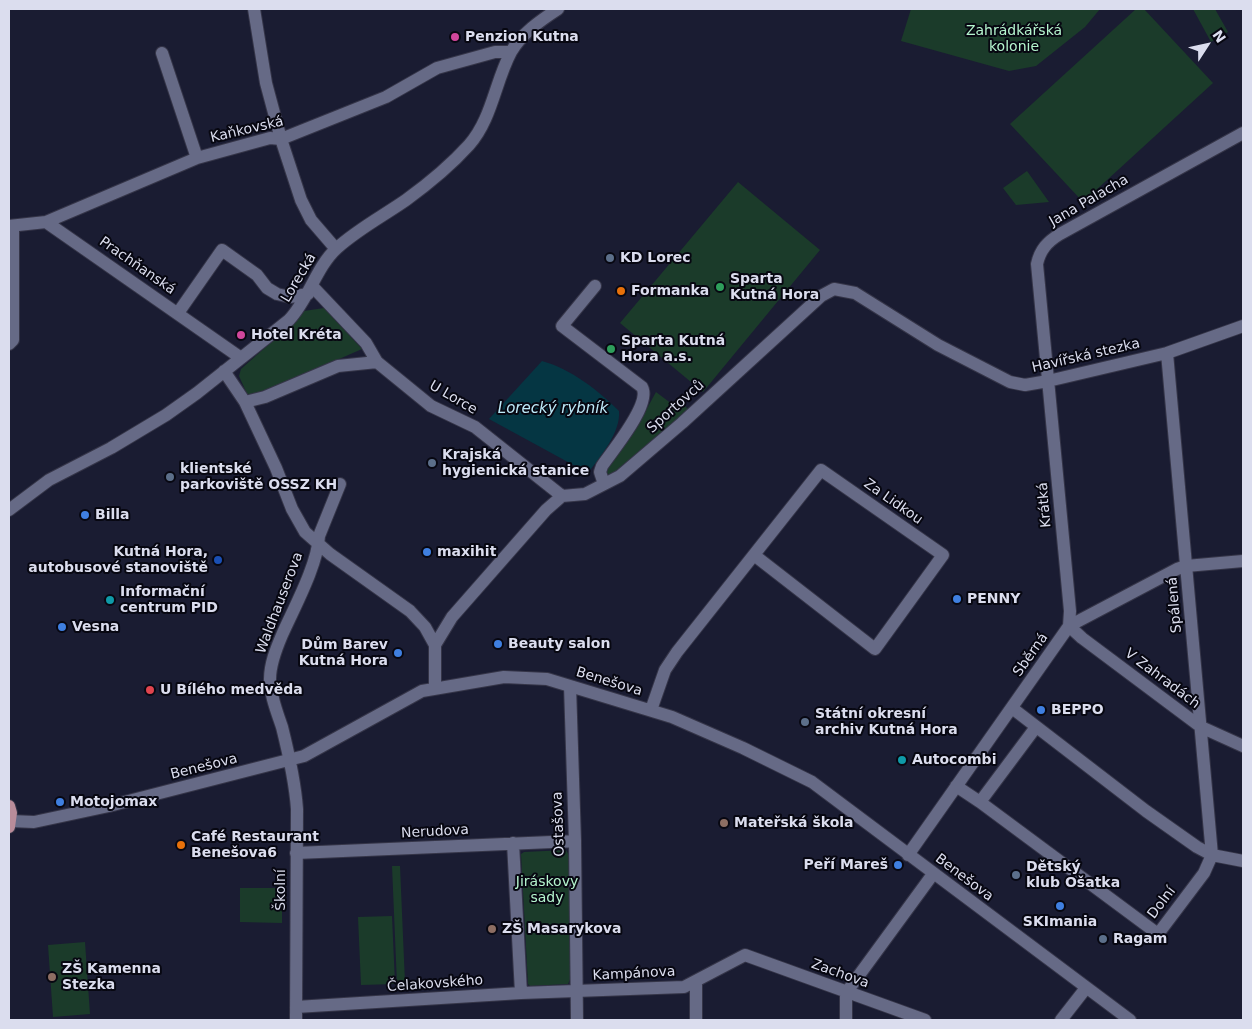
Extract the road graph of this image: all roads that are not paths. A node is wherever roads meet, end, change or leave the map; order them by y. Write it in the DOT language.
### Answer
graph roads {
  1 [pos="254,9"];
  2 [pos="558,9"];
  3 [pos="511,52"];
  4 [pos="162,53"];
  5 [pos="1243,133"];
  6 [pos="281,139"];
  7 [pos="197,158"];
  8 [pos="46,222"];
  9 [pos="11,226"];
  10 [pos="336,249"];
  11 [pos="595,286"];
  12 [pos="834,289"];
  13 [pos="310,290"];
  14 [pos="178,312"];
  15 [pos="1243,326"];
  16 [pos="9,344"];
  17 [pos="1167,353"];
  18 [pos="241,358"];
  19 [pos="377,362"];
  20 [pos="224,372"];
  21 [pos="1048,381"];
  22 [pos="245,402"];
  23 [pos="340,484"];
  24 [pos="604,484"];
  25 [pos="562,496"];
  26 [pos="9,510"];
  27 [pos="319,545"];
  28 [pos="754,555"];
  29 [pos="1243,561"];
  30 [pos="1186,566"];
  31 [pos="1069,626"];
  32 [pos="435,644"];
  33 [pos="570,686"];
  34 [pos="435,688"];
  35 [pos="1012,708"];
  36 [pos="651,710"];
  37 [pos="1036,727"];
  38 [pos="1201,727"];
  39 [pos="1243,746"];
  40 [pos="291,760"];
  41 [pos="956,786"];
  42 [pos="980,802"];
  43 [pos="9,806"];
  44 [pos="10,824"];
  45 [pos="575,841"];
  46 [pos="513,843"];
  47 [pos="296,853"];
  48 [pos="908,855"];
  49 [pos="1212,855"];
  50 [pos="1243,861"];
  51 [pos="933,874"];
  52 [pos="745,956"];
  53 [pos="696,982"];
  54 [pos="1086,988"];
  55 [pos="576,992"];
  56 [pos="522,993"];
  57 [pos="846,993"];
  58 [pos="296,1014"];
  59 [pos="577,1020"];
  60 [pos="696,1020"];
  61 [pos="846,1020"];
  62 [pos="925,1020"];
  63 [pos="1061,1020"];
  64 [pos="1130,1020"];
  1 -- 6 [label="street"];
  2 -- 3 [label="street, Lorecká"];
  3 -- 6 [label="street, Kaňkovská"];
  3 -- 10 [label="street, Lorecká"];
  4 -- 7 [label="street"];
  5 -- 21 [label="street, Jana Palacha"];
  6 -- 7 [label="street, Kaňkovská"];
  6 -- 10 [label="street"];
  7 -- 8 [label="street, Kaňkovská"];
  8 -- 9 [label="street"];
  8 -- 14 [label="street, Prachňanská"];
  9 -- 16 [label="street"];
  10 -- 13 [label="street, Lorecká"];
  11 -- 24 [label="street, Sportovců"];
  12 -- 21 [label="street, Havířská stezka"];
  12 -- 24 [label="street, Sportovců"];
  13 -- 14 [label="street"];
  13 -- 18 [label="street, Lorecká"];
  13 -- 19 [label="street, U Lorce"];
  14 -- 18 [label="street, Prachňanská"];
  15 -- 17 [label="street, Havířská stezka"];
  17 -- 21 [label="street, Havířská stezka"];
  17 -- 30 [label="street, Spálená"];
  18 -- 20 [label="street, Lorecká"];
  19 -- 22 [label="street"];
  19 -- 25 [label="street, U Lorce"];
  20 -- 22 [label="street, Waldhauserova"];
  20 -- 26 [label="street, Lorecká"];
  21 -- 31 [label="street, Krátká"];
  22 -- 27 [label="street, Waldhauserova"];
  23 -- 27 [label="street, Waldhauserova"];
  24 -- 25 [label="street, Sportovců"];
  25 -- 32 [label="street"];
  27 -- 32 [label="street, Waldhauserova"];
  27 -- 40 [label="street, Waldhauserova"];
  28 -- 28 [label="street, Za Lidkou"];
  28 -- 36 [label="street, Za Lidkou"];
  29 -- 30 [label="street, Sběrná"];
  30 -- 31 [label="street, Sběrná"];
  30 -- 38 [label="street, Spálená"];
  31 -- 35 [label="street, Sběrná"];
  31 -- 38 [label="street, V Zahradách"];
  32 -- 34 [label="street"];
  33 -- 34 [label="street, Benešova"];
  33 -- 36 [label="street, Benešova"];
  33 -- 45 [label="street, Ostašova"];
  34 -- 40 [label="street, Benešova"];
  35 -- 37 [label="street"];
  35 -- 41 [label="street, Sběrná"];
  36 -- 48 [label="street, Benešova"];
  37 -- 42 [label="street"];
  37 -- 49 [label="street"];
  38 -- 39 [label="street, V Zahradách"];
  38 -- 49 [label="street, Spálená"];
  40 -- 44 [label="street, Benešova"];
  40 -- 47 [label="street, Školní"];
  41 -- 42 [label="street, Dolní"];
  41 -- 48 [label="street, Sběrná"];
  42 -- 49 [label="street, Dolní"];
  43 -- 44 [label="main road"];
  45 -- 46 [label="street, Nerudova"];
  45 -- 55 [label="street, Ostašova"];
  46 -- 47 [label="street, Nerudova"];
  46 -- 56 [label="street"];
  47 -- 58 [label="street, Školní"];
  48 -- 51 [label="street, Benešova"];
  49 -- 50 [label="street"];
  51 -- 54 [label="street, Benešova"];
  51 -- 57 [label="street"];
  52 -- 53 [label="street, Kampánova"];
  52 -- 57 [label="street, Zachova"];
  53 -- 55 [label="street, Kampánova"];
  53 -- 60 [label="street"];
  54 -- 63 [label="street"];
  54 -- 64 [label="street, Benešova"];
  55 -- 56 [label="street, Čelakovského"];
  55 -- 59 [label="street, Ostašova"];
  56 -- 58 [label="street, Čelakovského"];
  57 -- 61 [label="street"];
  57 -- 62 [label="street, Zachova"];
}
